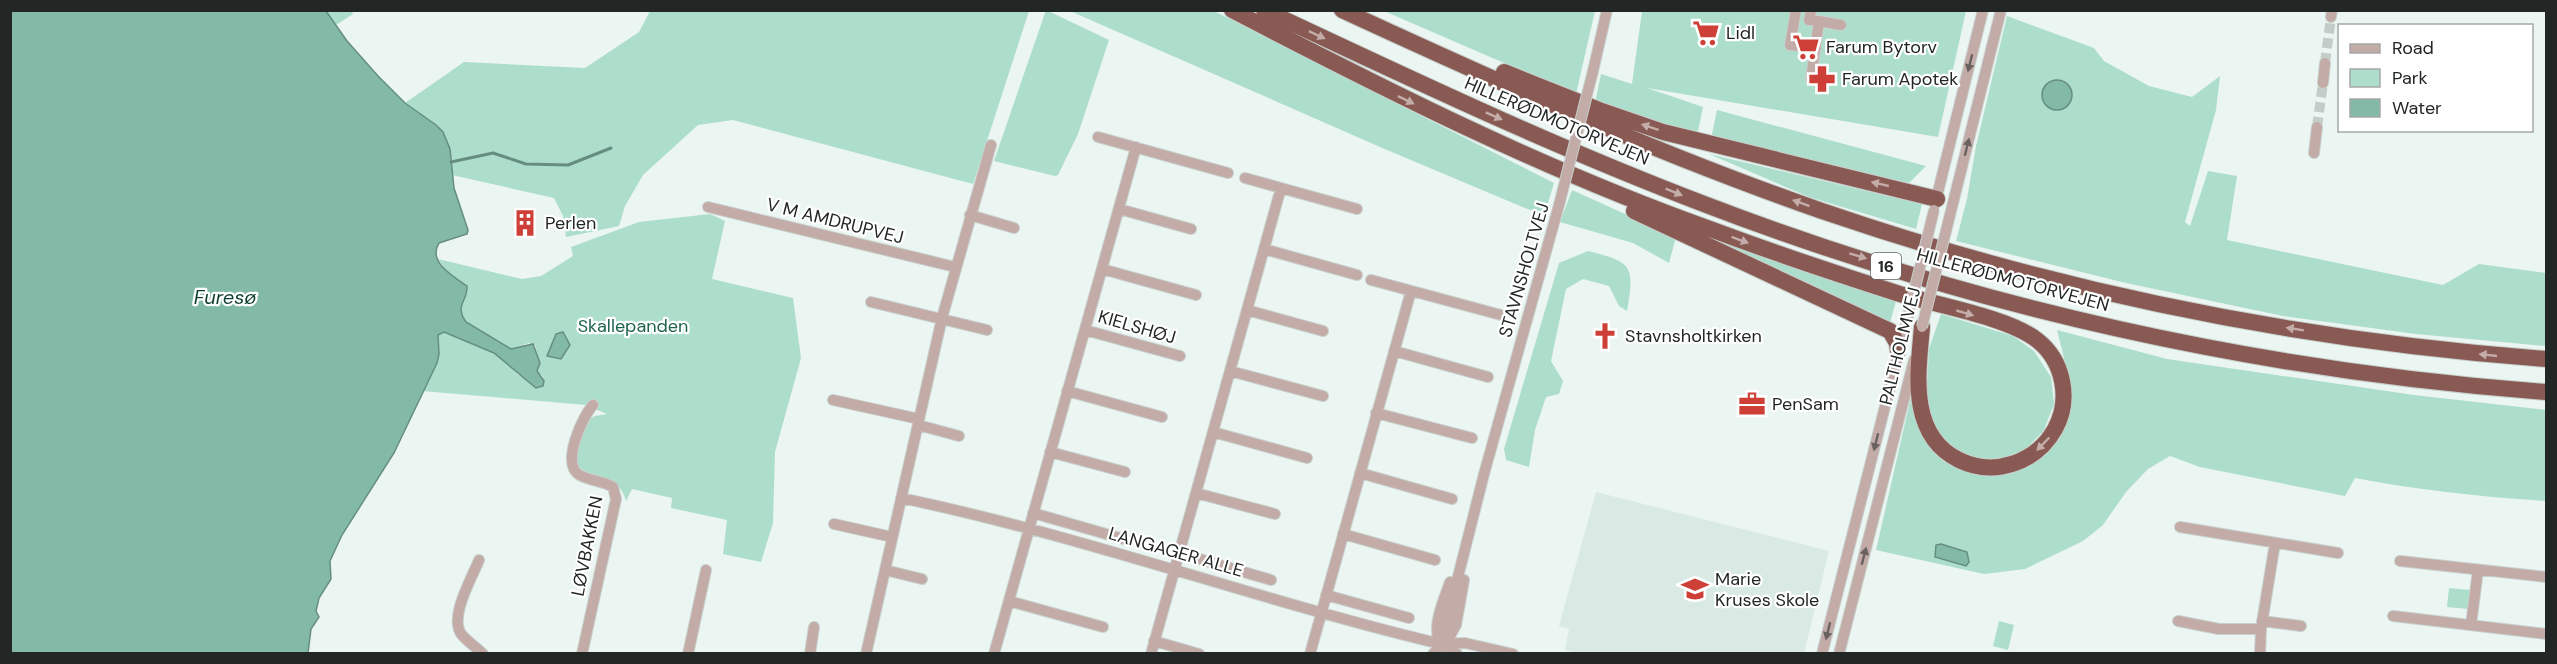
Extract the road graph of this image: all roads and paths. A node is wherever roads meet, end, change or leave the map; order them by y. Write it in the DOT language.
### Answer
graph roads {
  1 [pos="1232,10"];
  2 [pos="1264,10"];
  3 [pos="1342,10"];
  4 [pos="1607,10"];
  5 [pos="1983,10"];
  6 [pos="2001,10"];
  7 [pos="1795,14"];
  8 [pos="1812,15"];
  9 [pos="1367,22"];
  10 [pos="1841,25"];
  11 [pos="1816,48"];
  12 [pos="2325,63"];
  13 [pos="1811,79"];
  14 [pos="2323,83"];
  15 [pos="2317,127"];
  16 [pos="1098,137"];
  17 [pos="1490,140"];
  18 [pos="991,145"];
  19 [pos="1136,147"];
  20 [pos="2314,153"];
  21 [pos="1228,173"];
  22 [pos="1245,178"];
  23 [pos="1281,188"];
  24 [pos="1941,204"];
  25 [pos="708,207"];
  26 [pos="1119,209"];
  27 [pos="1357,209"];
  28 [pos="970,215"];
  29 [pos="1014,228"];
  30 [pos="1191,230"];
  31 [pos="1264,249"];
  32 [pos="955,267"];
  33 [pos="1102,269"];
  34 [pos="1357,275"];
  35 [pos="1371,279"];
  36 [pos="1411,291"];
  37 [pos="1196,295"];
  38 [pos="871,302"];
  39 [pos="1247,309"];
  40 [pos="1501,315"];
  41 [pos="942,318"];
  42 [pos="1914,326"];
  43 [pos="987,330"];
  44 [pos="1085,330"];
  45 [pos="1323,332"];
  46 [pos="1394,351"];
  47 [pos="1898,351"];
  48 [pos="1180,356"];
  49 [pos="2547,359"];
  50 [pos="1230,371"];
  51 [pos="1488,377"];
  52 [pos="1067,391"];
  53 [pos="2547,392"];
  54 [pos="1323,396"];
  55 [pos="832,400"];
  56 [pos="592,405"];
  57 [pos="1376,413"];
  58 [pos="1162,417"];
  59 [pos="918,422"];
  60 [pos="1213,432"];
  61 [pos="959,436"];
  62 [pos="1472,438"];
  63 [pos="1050,452"];
  64 [pos="1307,458"];
  65 [pos="1125,472"];
  66 [pos="1360,473"];
  67 [pos="1196,493"];
  68 [pos="1862,496"];
  69 [pos="901,498"];
  70 [pos="1452,499"];
  71 [pos="1879,500"];
  72 [pos="1033,513"];
  73 [pos="1275,514"];
  74 [pos="834,524"];
  75 [pos="2180,527"];
  76 [pos="1029,528"];
  77 [pos="1343,534"];
  78 [pos="892,537"];
  79 [pos="1469,538"];
  80 [pos="1127,540"];
  81 [pos="2275,543"];
  82 [pos="2338,552"];
  83 [pos="1179,554"];
  84 [pos="479,560"];
  85 [pos="1436,560"];
  86 [pos="2400,561"];
  87 [pos="1174,569"];
  88 [pos="706,570"];
  89 [pos="885,570"];
  90 [pos="2478,570"];
  91 [pos="2547,577"];
  92 [pos="921,579"];
  93 [pos="1271,580"];
  94 [pos="1326,595"];
  95 [pos="1009,601"];
  96 [pos="1321,611"];
  97 [pos="2393,616"];
  98 [pos="1409,618"];
  99 [pos="2178,621"];
  100 [pos="2262,625"];
  101 [pos="2471,625"];
  102 [pos="2301,626"];
  103 [pos="814,627"];
  104 [pos="1103,627"];
  105 [pos="2547,633"];
  106 [pos="1154,641"];
  107 [pos="1441,649"];
  108 [pos="483,654"];
  109 [pos="582,654"];
  110 [pos="688,654"];
  111 [pos="810,654"];
  112 [pos="866,654"];
  113 [pos="994,654"];
  114 [pos="1151,654"];
  115 [pos="1199,654"];
  116 [pos="1310,654"];
  117 [pos="1433,654"];
  118 [pos="1457,654"];
  119 [pos="1513,654"];
  120 [pos="1822,654"];
  121 [pos="1839,654"];
  122 [pos="2260,654"];
  1 -- 17 [label="highway, one-way"];
  2 -- 53 [label="highway, HILLERØDMOTORVEJEN / 16, one-way"];
  3 -- 9 [label="highway, HILLERØDMOTORVEJEN / 16"];
  4 -- 79 [label="street, STAVNSHOLTVEJ, bridge"];
  5 -- 24 [label="street, PALTHOLMVEJ, one-way"];
  24 -- 6 [label="street, PALTHOLMVEJ, one-way"];
  7 -- 8 [label="street"];
  7 -- 11 [label="street"];
  8 -- 10 [label="street"];
  8 -- 11 [label="street"];
  24 -- 9 [label="highway, one-way"];
  49 -- 9 [label="highway, HILLERØDMOTORVEJEN / 16, one-way"];
  11 -- 13 [label="street"];
  12 -- 14 [label="street"];
  15 -- 20 [label="street"];
  16 -- 19 [label="street"];
  17 -- 42 [label="highway, one-way"];
  17 -- 47 [label="highway"];
  18 -- 28 [label="street"];
  19 -- 21 [label="street"];
  19 -- 26 [label="street, KIELSHØJ"];
  22 -- 23 [label="street"];
  23 -- 27 [label="street"];
  23 -- 31 [label="street"];
  24 -- 42 [label="street, PALTHOLMVEJ, bridge"];
  24 -- 42 [label="street, PALTHOLMVEJ, bridge"];
  25 -- 32 [label="street, V M AMDRUPVEJ"];
  26 -- 30 [label="street"];
  26 -- 33 [label="street, KIELSHØJ"];
  28 -- 29 [label="street"];
  28 -- 32 [label="street"];
  31 -- 34 [label="street"];
  31 -- 39 [label="street"];
  32 -- 41 [label="street"];
  33 -- 37 [label="street"];
  33 -- 44 [label="street, KIELSHØJ"];
  35 -- 36 [label="street"];
  36 -- 40 [label="street"];
  36 -- 46 [label="street"];
  38 -- 41 [label="street"];
  39 -- 45 [label="street"];
  39 -- 50 [label="street"];
  41 -- 43 [label="street"];
  41 -- 59 [label="street"];
  42 -- 47 [label="street, PALTHOLMVEJ"];
  42 -- 71 [label="street, PALTHOLMVEJ"];
  44 -- 48 [label="street, KIELSHØJ"];
  44 -- 52 [label="street, KIELSHØJ"];
  46 -- 51 [label="street"];
  46 -- 57 [label="street"];
  47 -- 68 [label="street, PALTHOLMVEJ, one-way"];
  50 -- 54 [label="street"];
  50 -- 60 [label="street"];
  52 -- 58 [label="street"];
  52 -- 63 [label="street, KIELSHØJ"];
  55 -- 59 [label="street"];
  56 -- 109 [label="street, LØVBAKKEN"];
  57 -- 62 [label="street"];
  57 -- 66 [label="street"];
  59 -- 61 [label="street"];
  59 -- 69 [label="street"];
  60 -- 64 [label="street"];
  60 -- 67 [label="street"];
  63 -- 65 [label="street"];
  63 -- 72 [label="street, KIELSHØJ"];
  66 -- 70 [label="street"];
  66 -- 77 [label="street"];
  67 -- 73 [label="street"];
  67 -- 83 [label="street"];
  68 -- 71 [label="street"];
  68 -- 120 [label="street, PALTHOLMVEJ, one-way"];
  69 -- 76 [label="street, LANGAGER ALLE"];
  69 -- 78 [label="street"];
  121 -- 71 [label="street, PALTHOLMVEJ, one-way"];
  72 -- 76 [label="street, KIELSHØJ"];
  72 -- 80 [label="street"];
  74 -- 78 [label="street"];
  75 -- 81 [label="street"];
  76 -- 87 [label="street, LANGAGER ALLE"];
  76 -- 95 [label="street, KIELSHØJ"];
  77 -- 85 [label="street"];
  77 -- 94 [label="street"];
  78 -- 89 [label="street"];
  79 -- 107 [label="street, STAVNSHOLTVEJ"];
  79 -- 107 [label="street, STAVNSHOLTVEJ"];
  81 -- 82 [label="street"];
  81 -- 100 [label="street"];
  83 -- 87 [label="street"];
  83 -- 93 [label="street"];
  84 -- 108 [label="street"];
  86 -- 90 [label="street"];
  87 -- 96 [label="street, LANGAGER ALLE"];
  87 -- 106 [label="street"];
  88 -- 110 [label="street"];
  89 -- 92 [label="street"];
  89 -- 112 [label="street"];
  90 -- 91 [label="street"];
  90 -- 101 [label="street"];
  94 -- 96 [label="street"];
  94 -- 98 [label="street"];
  95 -- 104 [label="street"];
  95 -- 113 [label="street, KIELSHØJ"];
  96 -- 107 [label="street, LANGAGER ALLE"];
  96 -- 116 [label="street"];
  97 -- 101 [label="street"];
  99 -- 100 [label="street"];
  100 -- 102 [label="street"];
  100 -- 122 [label="street"];
  101 -- 105 [label="street"];
  103 -- 111 [label="street"];
  106 -- 114 [label="street"];
  106 -- 115 [label="street"];
  107 -- 117 [label="street, STAVNSHOLTVEJ"];
  107 -- 118 [label="street"];
  107 -- 119 [label="street"];
}
